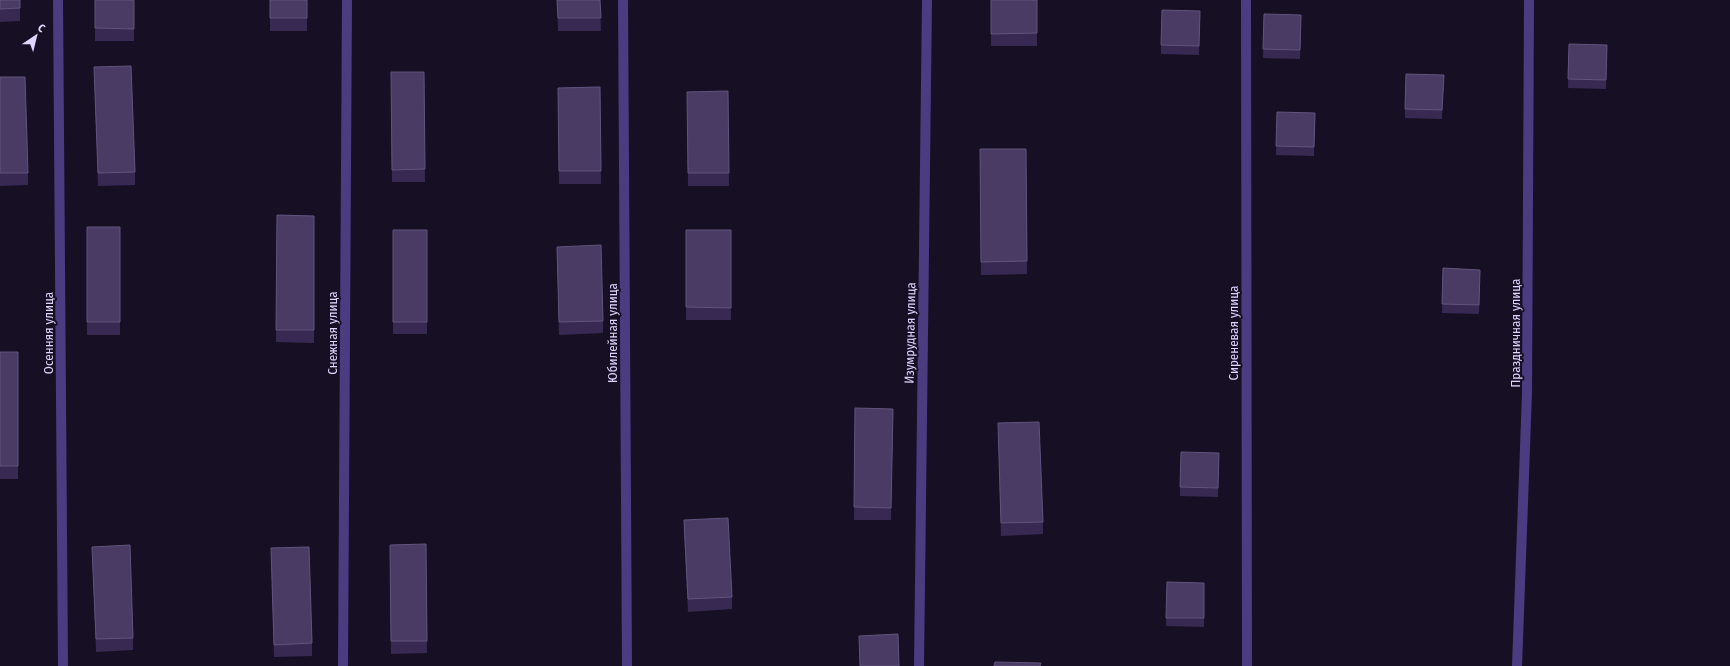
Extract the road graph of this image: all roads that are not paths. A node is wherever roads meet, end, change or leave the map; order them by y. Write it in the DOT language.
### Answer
graph roads {
  1 [pos="58,0"];
  2 [pos="347,0"];
  3 [pos="623,0"];
  4 [pos="927,0"];
  5 [pos="1246,0"];
  6 [pos="1530,0"];
  7 [pos="63,666"];
  8 [pos="343,666"];
  9 [pos="627,666"];
  10 [pos="919,666"];
  11 [pos="1247,666"];
  12 [pos="1517,666"];
  1 -- 7 [label="street, Осенняя улица"];
  2 -- 8 [label="street, Снежная улица"];
  3 -- 9 [label="street, Юбилейная улица"];
  4 -- 10 [label="street, Изумрудная улица"];
  5 -- 11 [label="street, Сиреневая улица"];
  6 -- 12 [label="street, Праздничная улица"];
}
